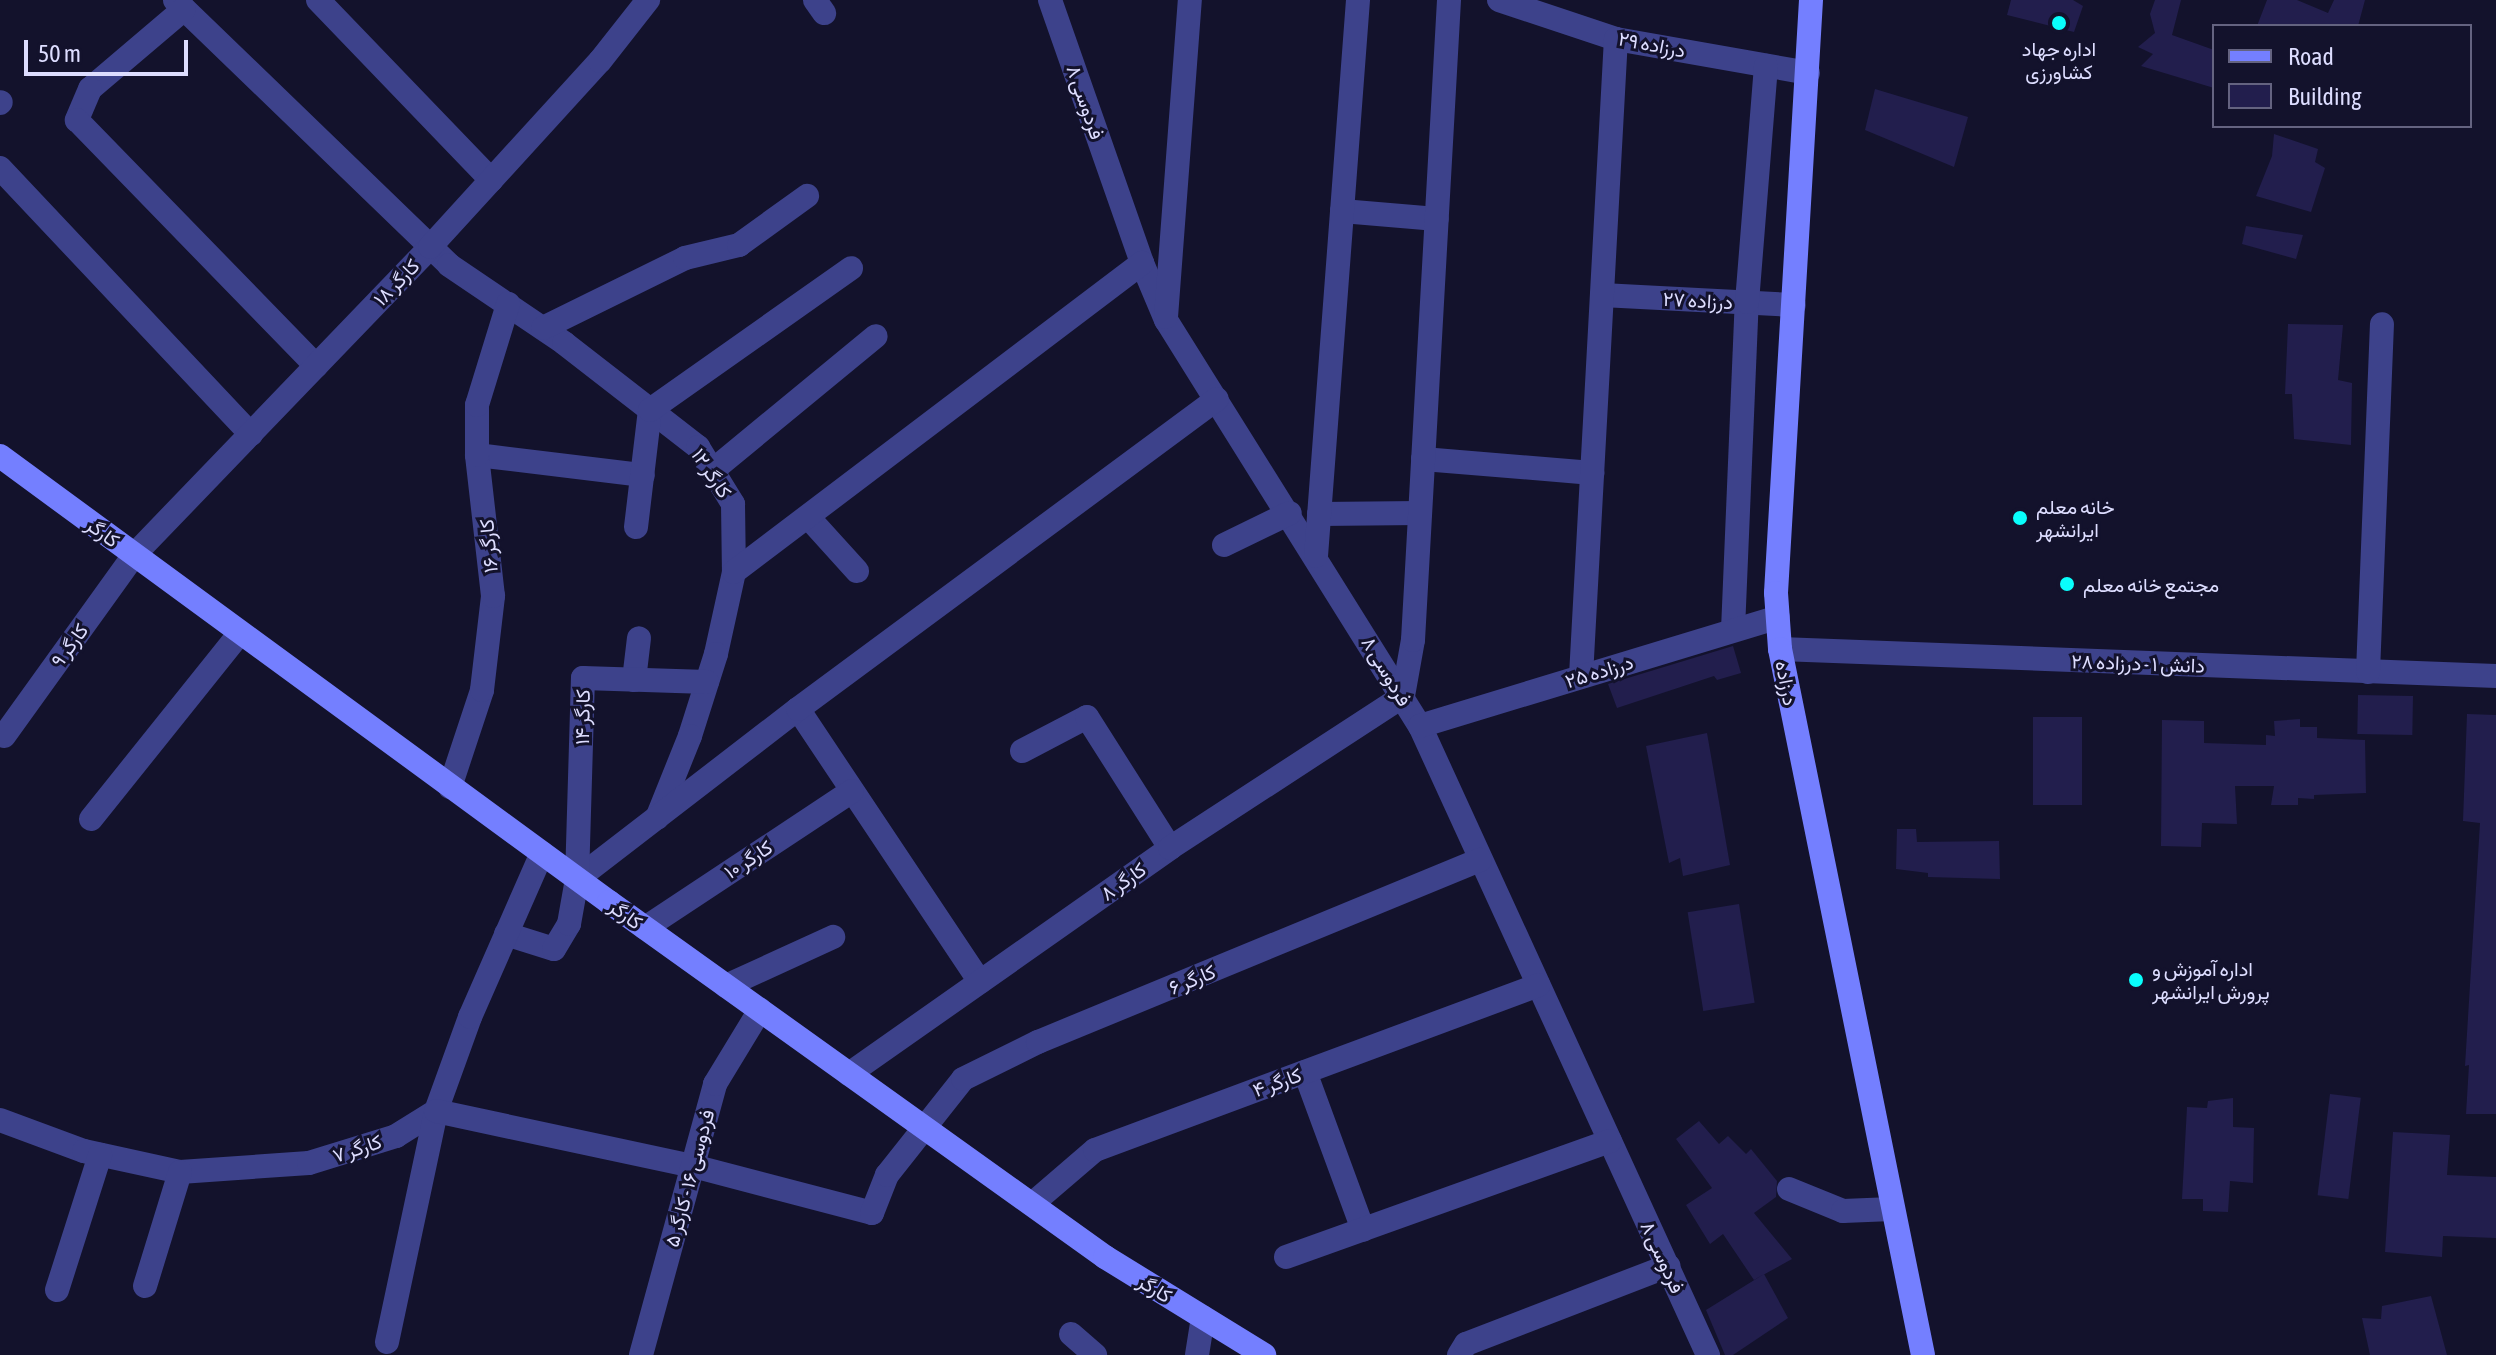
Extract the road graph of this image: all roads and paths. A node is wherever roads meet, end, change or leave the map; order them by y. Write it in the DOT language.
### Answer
graph roads {
  1 [pos="318,0"];
  2 [pos="1050,0"];
  3 [pos="1190,0"];
  4 [pos="1358,0"];
  5 [pos="1449,0"];
  6 [pos="1811,0"];
  7 [pos="1504,1"];
  8 [pos="179,4"];
  9 [pos="636,5"];
  10 [pos="1616,39"];
  11 [pos="1766,66"];
  12 [pos="1808,73"];
  13 [pos="0,168"];
  14 [pos="491,180"];
  15 [pos="807,196"];
  16 [pos="1342,211"];
  17 [pos="1437,219"];
  18 [pos="430,247"];
  19 [pos="1142,263"];
  20 [pos="851,268"];
  21 [pos="1602,295"];
  22 [pos="1747,302"];
  23 [pos="508,304"];
  24 [pos="1794,305"];
  25 [pos="1166,320"];
  26 [pos="2382,324"];
  27 [pos="543,328"];
  28 [pos="876,336"];
  29 [pos="316,366"];
  30 [pos="1217,399"];
  31 [pos="650,410"];
  32 [pos="251,434"];
  33 [pos="477,455"];
  34 [pos="0,456"];
  35 [pos="1423,459"];
  36 [pos="712,471"];
  37 [pos="1592,473"];
  38 [pos="643,475"];
  39 [pos="1290,513"];
  40 [pos="1420,513"];
  41 [pos="1319,514"];
  42 [pos="808,517"];
  43 [pos="636,527"];
  44 [pos="1224,545"];
  45 [pos="134,555"];
  46 [pos="1316,556"];
  47 [pos="857,571"];
  48 [pos="734,572"];
  49 [pos="1778,617"];
  50 [pos="1733,630"];
  51 [pos="240,633"];
  52 [pos="639,638"];
  53 [pos="1780,649"];
  54 [pos="2368,672"];
  55 [pos="1581,676"];
  56 [pos="2496,676"];
  57 [pos="634,680"];
  58 [pos="707,682"];
  59 [pos="1403,696"];
  60 [pos="798,709"];
  61 [pos="1420,726"];
  62 [pos="4,736"];
  63 [pos="1022,751"];
  64 [pos="450,787"];
  65 [pos="852,791"];
  66 [pos="657,818"];
  67 [pos="91,819"];
  68 [pos="1170,848"];
  69 [pos="542,853"];
  70 [pos="1480,860"];
  71 [pos="577,879"];
  72 [pos="645,928"];
  73 [pos="506,934"];
  74 [pos="833,937"];
  75 [pos="980,982"];
  76 [pos="1538,985"];
  77 [pos="726,986"];
  78 [pos="760,1010"];
  79 [pos="1305,1072"];
  80 [pos="849,1074"];
  81 [pos="436,1111"];
  82 [pos="0,1120"];
  83 [pos="924,1127"];
  84 [pos="1610,1141"];
  85 [pos="100,1155"];
  86 [pos="693,1166"];
  87 [pos="180,1172"];
  88 [pos="1789,1189"];
  89 [pos="1032,1204"];
  90 [pos="1892,1209"];
  91 [pos="1363,1230"];
  92 [pos="1286,1257"];
  93 [pos="1668,1266"];
  94 [pos="145,1286"];
  95 [pos="57,1290"];
  96 [pos="1203,1317"];
  97 [pos="1071,1334"];
  98 [pos="387,1342"];
  99 [pos="641,1355"];
  100 [pos="1095,1355"];
  101 [pos="1197,1355"];
  102 [pos="1264,1355"];
  103 [pos="1459,1355"];
  104 [pos="1708,1355"];
  105 [pos="1923,1355"];
  1 -- 14 [label="street"];
  2 -- 19 [label="street, فردوسی ۸"];
  3 -- 25 [label="street"];
  4 -- 16 [label="street"];
  5 -- 17 [label="street"];
  6 -- 12 [label="street, درزاده"];
  7 -- 10 [label="street, درزاده ۲۹"];
  8 -- 18 [label="street, کارگر ۱۲"];
  8 -- 29 [label="street"];
  9 -- 14 [label="street, کارگر ۱۸"];
  10 -- 11 [label="street, درزاده ۲۹"];
  10 -- 21 [label="street"];
  11 -- 12 [label="street, درزاده ۲۹"];
  11 -- 22 [label="street"];
  12 -- 24 [label="street, درزاده"];
  13 -- 32 [label="street"];
  14 -- 18 [label="street, کارگر ۱۸"];
  15 -- 27 [label="street"];
  16 -- 17 [label="street"];
  16 -- 41 [label="street"];
  17 -- 35 [label="street"];
  18 -- 23 [label="street, کارگر ۱۲"];
  18 -- 29 [label="street, کارگر ۱۸"];
  19 -- 25 [label="street, فردوسی ۸"];
  19 -- 42 [label="street"];
  20 -- 31 [label="street"];
  21 -- 22 [label="street, درزاده ۲۷"];
  21 -- 37 [label="street"];
  22 -- 24 [label="street, درزاده ۲۷"];
  22 -- 50 [label="street"];
  23 -- 27 [label="street, کارگر ۱۲"];
  23 -- 33 [label="street, کارگر ۱۶"];
  24 -- 49 [label="street, درزاده"];
  25 -- 30 [label="street, فردوسی ۸"];
  26 -- 54 [label="street"];
  27 -- 31 [label="street, کارگر ۱۲"];
  28 -- 36 [label="street"];
  29 -- 32 [label="street, کارگر ۱۸"];
  30 -- 39 [label="street, فردوسی ۸"];
  30 -- 60 [label="street"];
  31 -- 36 [label="street, کارگر ۱۲"];
  31 -- 38 [label="street"];
  32 -- 45 [label="street, کارگر ۱۸"];
  33 -- 38 [label="street"];
  33 -- 64 [label="street, کارگر ۱۶"];
  34 -- 45 [label="street, کارگر"];
  35 -- 37 [label="street"];
  35 -- 40 [label="street"];
  36 -- 48 [label="street, کارگر ۱۲"];
  37 -- 55 [label="street"];
  38 -- 43 [label="street"];
  39 -- 44 [label="street"];
  39 -- 46 [label="street, فردوسی ۸"];
  40 -- 41 [label="street"];
  40 -- 59 [label="street"];
  41 -- 46 [label="street"];
  42 -- 47 [label="street"];
  42 -- 48 [label="street"];
  45 -- 51 [label="street, کارگر"];
  45 -- 62 [label="street, کارگر ۹"];
  46 -- 59 [label="street, فردوسی ۸"];
  48 -- 58 [label="street, کارگر ۱۲"];
  49 -- 50 [label="street, درزاده ۲۵"];
  49 -- 53 [label="street, درزاده"];
  50 -- 55 [label="street, درزاده ۲۵"];
  51 -- 64 [label="street, کارگر"];
  51 -- 67 [label="street"];
  52 -- 57 [label="street"];
  53 -- 54 [label="street, دانش ۱ - درزاده ۲۸"];
  53 -- 90 [label="street, درزاده"];
  54 -- 56 [label="street, دانش ۱ - درزاده ۲۸"];
  55 -- 61 [label="street, درزاده ۲۵"];
  57 -- 58 [label="street, کارگر ۱۴"];
  57 -- 71 [label="street, کارگر ۱۴"];
  58 -- 66 [label="street, کارگر ۱۲"];
  59 -- 61 [label="street, فردوسی ۸"];
  59 -- 68 [label="street, کارگر ۸"];
  60 -- 65 [label="street"];
  60 -- 66 [label="street"];
  61 -- 70 [label="street, فردوسی ۸"];
  63 -- 68 [label="street"];
  64 -- 69 [label="street, کارگر"];
  65 -- 72 [label="street, کارگر ۱۰"];
  65 -- 75 [label="street"];
  66 -- 71 [label="street"];
  68 -- 75 [label="street, کارگر ۸"];
  69 -- 71 [label="street, کارگر"];
  69 -- 73 [label="street"];
  70 -- 76 [label="street, فردوسی ۸"];
  70 -- 83 [label="street, کارگر ۶"];
  71 -- 72 [label="street, کارگر"];
  71 -- 73 [label="street"];
  72 -- 77 [label="street, کارگر"];
  73 -- 81 [label="street"];
  74 -- 77 [label="street"];
  75 -- 80 [label="street, کارگر ۸"];
  76 -- 79 [label="street, کارگر ۴"];
  76 -- 84 [label="street, فردوسی ۸"];
  77 -- 78 [label="street, کارگر"];
  78 -- 80 [label="street, کارگر"];
  78 -- 86 [label="street, فردوسی ۱۶ - کارگر ۵"];
  79 -- 89 [label="street, کارگر ۴"];
  79 -- 91 [label="street"];
  80 -- 83 [label="street, کارگر"];
  81 -- 86 [label="street"];
  81 -- 87 [label="street, کارگر ۷"];
  81 -- 98 [label="street"];
  82 -- 85 [label="street, کارگر ۷"];
  83 -- 86 [label="street, کارگر ۶"];
  83 -- 89 [label="street, کارگر"];
  84 -- 91 [label="street"];
  84 -- 93 [label="street, فردوسی ۸"];
  85 -- 87 [label="street, کارگر ۷"];
  85 -- 95 [label="street"];
  86 -- 99 [label="street, فردوسی ۱۶ - کارگر ۵"];
  87 -- 94 [label="street"];
  88 -- 90 [label="street"];
  89 -- 96 [label="street, کارگر"];
  90 -- 105 [label="street, درزاده"];
  91 -- 92 [label="street"];
  93 -- 103 [label="street"];
  93 -- 104 [label="street, فردوسی ۸"];
  96 -- 101 [label="street"];
  96 -- 102 [label="street, کارگر"];
  97 -- 100 [label="street"];
}
